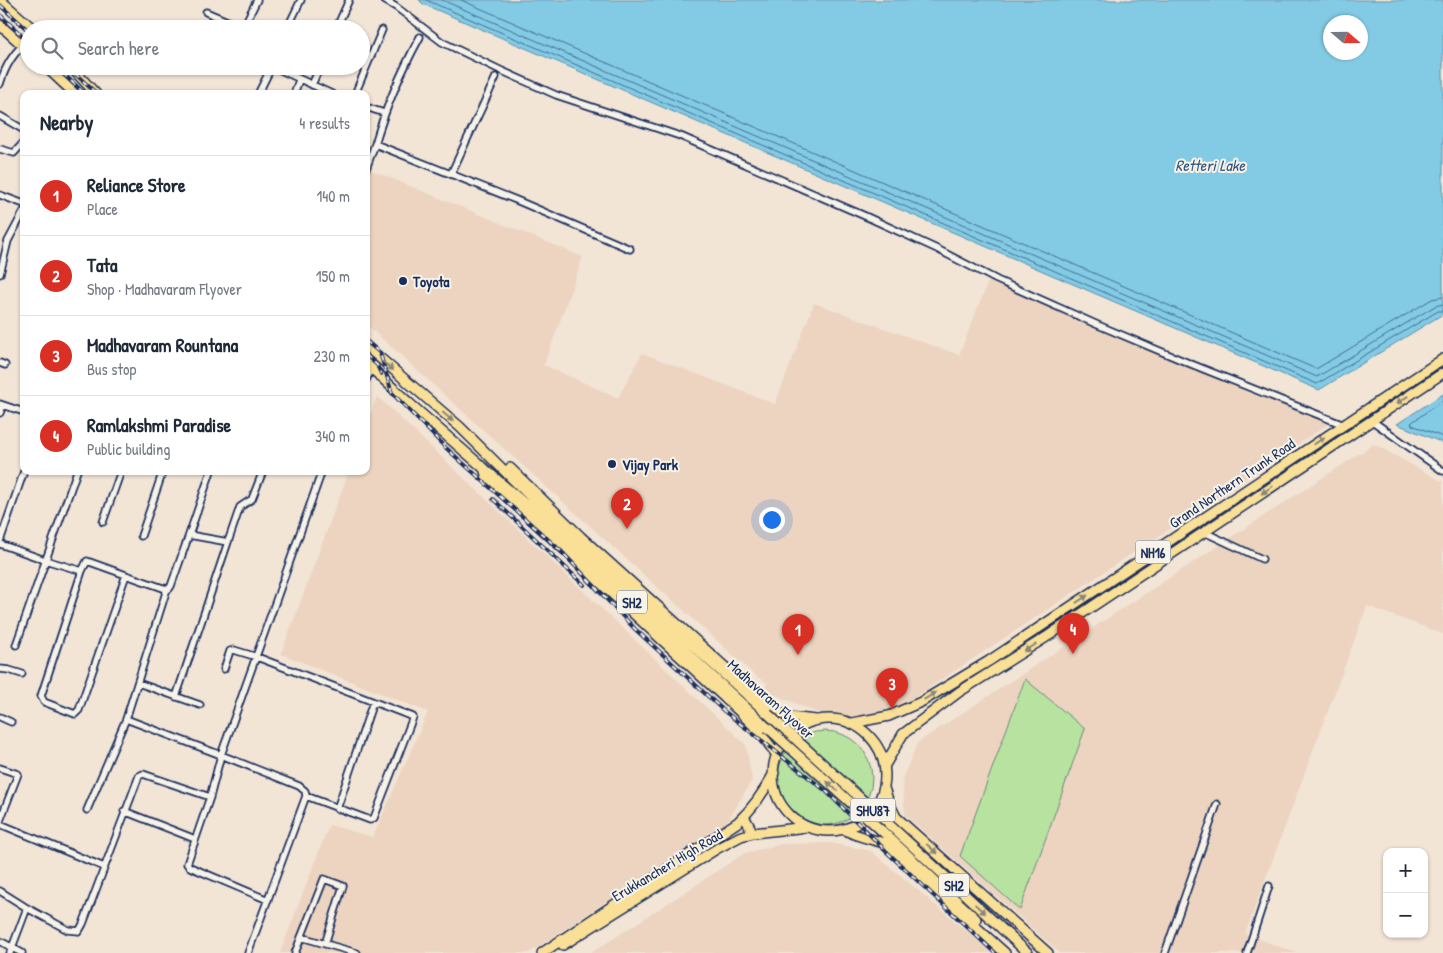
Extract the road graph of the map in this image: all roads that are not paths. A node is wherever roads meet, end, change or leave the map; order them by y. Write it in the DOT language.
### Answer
graph roads {
  1 [pos="0,0"];
  2 [pos="257,0"];
  3 [pos="301,0"];
  4 [pos="349,0"];
  5 [pos="384,0"];
  6 [pos="206,12"];
  7 [pos="23,20"];
  8 [pos="225,20"];
  9 [pos="248,20"];
  10 [pos="291,20"];
  11 [pos="340,20"];
  12 [pos="0,25"];
  13 [pos="382,30"];
  14 [pos="420,37"];
  15 [pos="20,40"];
  16 [pos="20,52"];
  17 [pos="370,58"];
  18 [pos="55,75"];
  19 [pos="78,75"];
  20 [pos="268,75"];
  21 [pos="290,75"];
  22 [pos="316,75"];
  23 [pos="363,75"];
  24 [pos="496,77"];
  25 [pos="300,80"];
  26 [pos="0,84"];
  27 [pos="312,85"];
  28 [pos="71,90"];
  29 [pos="92,90"];
  30 [pos="260,90"];
  31 [pos="296,90"];
  32 [pos="323,90"];
  33 [pos="357,90"];
  34 [pos="370,108"];
  35 [pos="384,113"];
  36 [pos="0,116"];
  37 [pos="20,128"];
  38 [pos="375,144"];
  39 [pos="20,146"];
  40 [pos="0,149"];
  41 [pos="370,158"];
  42 [pos="451,174"];
  43 [pos="0,195"];
  44 [pos="20,202"];
  45 [pos="20,218"];
  46 [pos="630,249"];
  47 [pos="1,258"];
  48 [pos="0,274"];
  49 [pos="370,349"];
  50 [pos="1443,359"];
  51 [pos="370,366"];
  52 [pos="1443,373"];
  53 [pos="1,404"];
  54 [pos="20,411"];
  55 [pos="0,413"];
  56 [pos="1371,420"];
  57 [pos="1344,424"];
  58 [pos="497,463"];
  59 [pos="484,468"];
  60 [pos="1443,471"];
  61 [pos="23,475"];
  62 [pos="76,475"];
  63 [pos="120,475"];
  64 [pos="162,475"];
  65 [pos="210,475"];
  66 [pos="261,475"];
  67 [pos="321,475"];
  68 [pos="104,522"];
  69 [pos="1204,532"];
  70 [pos="189,535"];
  71 [pos="141,536"];
  72 [pos="0,542"];
  73 [pos="228,542"];
  74 [pos="45,560"];
  75 [pos="1262,560"];
  76 [pos="82,571"];
  77 [pos="126,575"];
  78 [pos="167,589"];
  79 [pos="16,645"];
  80 [pos="257,657"];
  81 [pos="224,669"];
  82 [pos="0,670"];
  83 [pos="22,674"];
  84 [pos="138,684"];
  85 [pos="176,697"];
  86 [pos="373,702"];
  87 [pos="200,705"];
  88 [pos="0,717"];
  89 [pos="126,720"];
  90 [pos="816,720"];
  91 [pos="12,722"];
  92 [pos="852,723"];
  93 [pos="222,755"];
  94 [pos="777,755"];
  95 [pos="885,765"];
  96 [pos="0,768"];
  97 [pos="774,773"];
  98 [pos="884,788"];
  99 [pos="306,796"];
  100 [pos="210,797"];
  101 [pos="1217,804"];
  102 [pos="337,809"];
  103 [pos="87,810"];
  104 [pos="124,811"];
  105 [pos="744,816"];
  106 [pos="0,822"];
  107 [pos="807,827"];
  108 [pos="844,830"];
  109 [pos="753,833"];
  110 [pos="195,839"];
  111 [pos="104,867"];
  112 [pos="1269,886"];
  113 [pos="0,891"];
  114 [pos="268,900"];
  115 [pos="27,908"];
  116 [pos="301,937"];
  117 [pos="0,941"];
  118 [pos="325,944"];
  119 [pos="11,950"];
  120 [pos="22,953"];
  121 [pos="248,953"];
  122 [pos="295,953"];
  123 [pos="357,953"];
  124 [pos="542,953"];
  125 [pos="551,953"];
  126 [pos="1006,953"];
  127 [pos="1013,953"];
  128 [pos="1028,953"];
  129 [pos="1048,953"];
  130 [pos="1165,953"];
  131 [pos="1247,953"];
  1 -- 7 [label="main road"];
  2 -- 9 [label="street"];
  3 -- 10 [label="street"];
  4 -- 11 [label="street"];
  5 -- 57 [label="street"];
  6 -- 8 [label="street"];
  12 -- 15 [label="main road"];
  13 -- 17 [label="street"];
  14 -- 35 [label="street"];
  16 -- 26 [label="street"];
  18 -- 28 [label="main road"];
  19 -- 29 [label="main road"];
  20 -- 30 [label="street"];
  21 -- 25 [label="street"];
  22 -- 27 [label="street"];
  23 -- 33 [label="street"];
  24 -- 42 [label="street"];
  25 -- 27 [label="street"];
  25 -- 31 [label="street"];
  27 -- 32 [label="street"];
  34 -- 35 [label="street"];
  35 -- 38 [label="street"];
  36 -- 37 [label="street"];
  38 -- 41 [label="street"];
  38 -- 42 [label="street"];
  39 -- 40 [label="street"];
  42 -- 46 [label="street"];
  43 -- 44 [label="street"];
  45 -- 47 [label="street"];
  47 -- 48 [label="street"];
  49 -- 58 [label="main road, SH2, one-way"];
  50 -- 57 [label="main road, Grand Northern Trunk Road / NH16"];
  51 -- 59 [label="main road, SH2"];
  52 -- 56 [label="main road, NH16, one-way"];
  53 -- 54 [label="street"];
  53 -- 55 [label="street"];
  56 -- 60 [label="street"];
  56 -- 69 [label="main road, NH16, one-way"];
  92 -- 57 [label="main road, Grand Northern Trunk Road / NH16, one-way"];
  58 -- 90 [label="main road"];
  58 -- 128 [label="main road, Madhavaram Flyover / SH2, one-way, bridge"];
  59 -- 94 [label="main road"];
  127 -- 59 [label="main road, Madhavaram Flyover / SH2, one-way, bridge"];
  61 -- 72 [label="street"];
  62 -- 74 [label="street"];
  63 -- 68 [label="street"];
  64 -- 71 [label="street"];
  65 -- 70 [label="street"];
  66 -- 73 [label="street"];
  67 -- 80 [label="street"];
  69 -- 75 [label="street"];
  69 -- 95 [label="main road, NH16, one-way"];
  70 -- 73 [label="street"];
  70 -- 78 [label="street"];
  72 -- 74 [label="street"];
  73 -- 85 [label="street"];
  74 -- 76 [label="street"];
  74 -- 79 [label="street"];
  76 -- 77 [label="street"];
  76 -- 77 [label="street"];
  77 -- 78 [label="street"];
  78 -- 84 [label="street"];
  80 -- 81 [label="street"];
  80 -- 86 [label="street"];
  80 -- 93 [label="street"];
  82 -- 83 [label="street"];
  84 -- 85 [label="street"];
  84 -- 89 [label="street"];
  85 -- 87 [label="street"];
  86 -- 102 [label="street"];
  86 -- 102 [label="street"];
  88 -- 91 [label="street"];
  89 -- 93 [label="street"];
  89 -- 103 [label="street"];
  90 -- 92 [label="main road, SHU87"];
  90 -- 94 [label="main road, SHU87"];
  92 -- 95 [label="main road, SHU87"];
  93 -- 99 [label="street"];
  93 -- 100 [label="street"];
  94 -- 97 [label="main road, SHU87"];
  95 -- 98 [label="main road, SHU87"];
  96 -- 106 [label="street"];
  97 -- 105 [label="main road, SHU87"];
  97 -- 107 [label="main road, SHU87"];
  98 -- 108 [label="main road, SHU87"];
  98 -- 129 [label="main road, one-way"];
  99 -- 102 [label="street"];
  99 -- 114 [label="street"];
  100 -- 104 [label="street"];
  100 -- 110 [label="street"];
  101 -- 130 [label="street"];
  104 -- 110 [label="street"];
  104 -- 111 [label="street"];
  105 -- 109 [label="main road"];
  105 -- 124 [label="main road, SHU87"];
  106 -- 111 [label="street"];
  107 -- 108 [label="main road, SHU87"];
  107 -- 109 [label="main road, Erukkancheri High Road / SHU87"];
  108 -- 126 [label="main road"];
  109 -- 125 [label="main road, Erukkancheri High Road / SHU87"];
  110 -- 114 [label="street"];
  111 -- 115 [label="street"];
  112 -- 131 [label="street"];
  113 -- 115 [label="street"];
  114 -- 121 [label="street"];
  115 -- 119 [label="street"];
  116 -- 118 [label="street"];
  116 -- 118 [label="street"];
  116 -- 122 [label="street"];
  117 -- 119 [label="street"];
  118 -- 123 [label="street"];
  119 -- 120 [label="street"];
}
